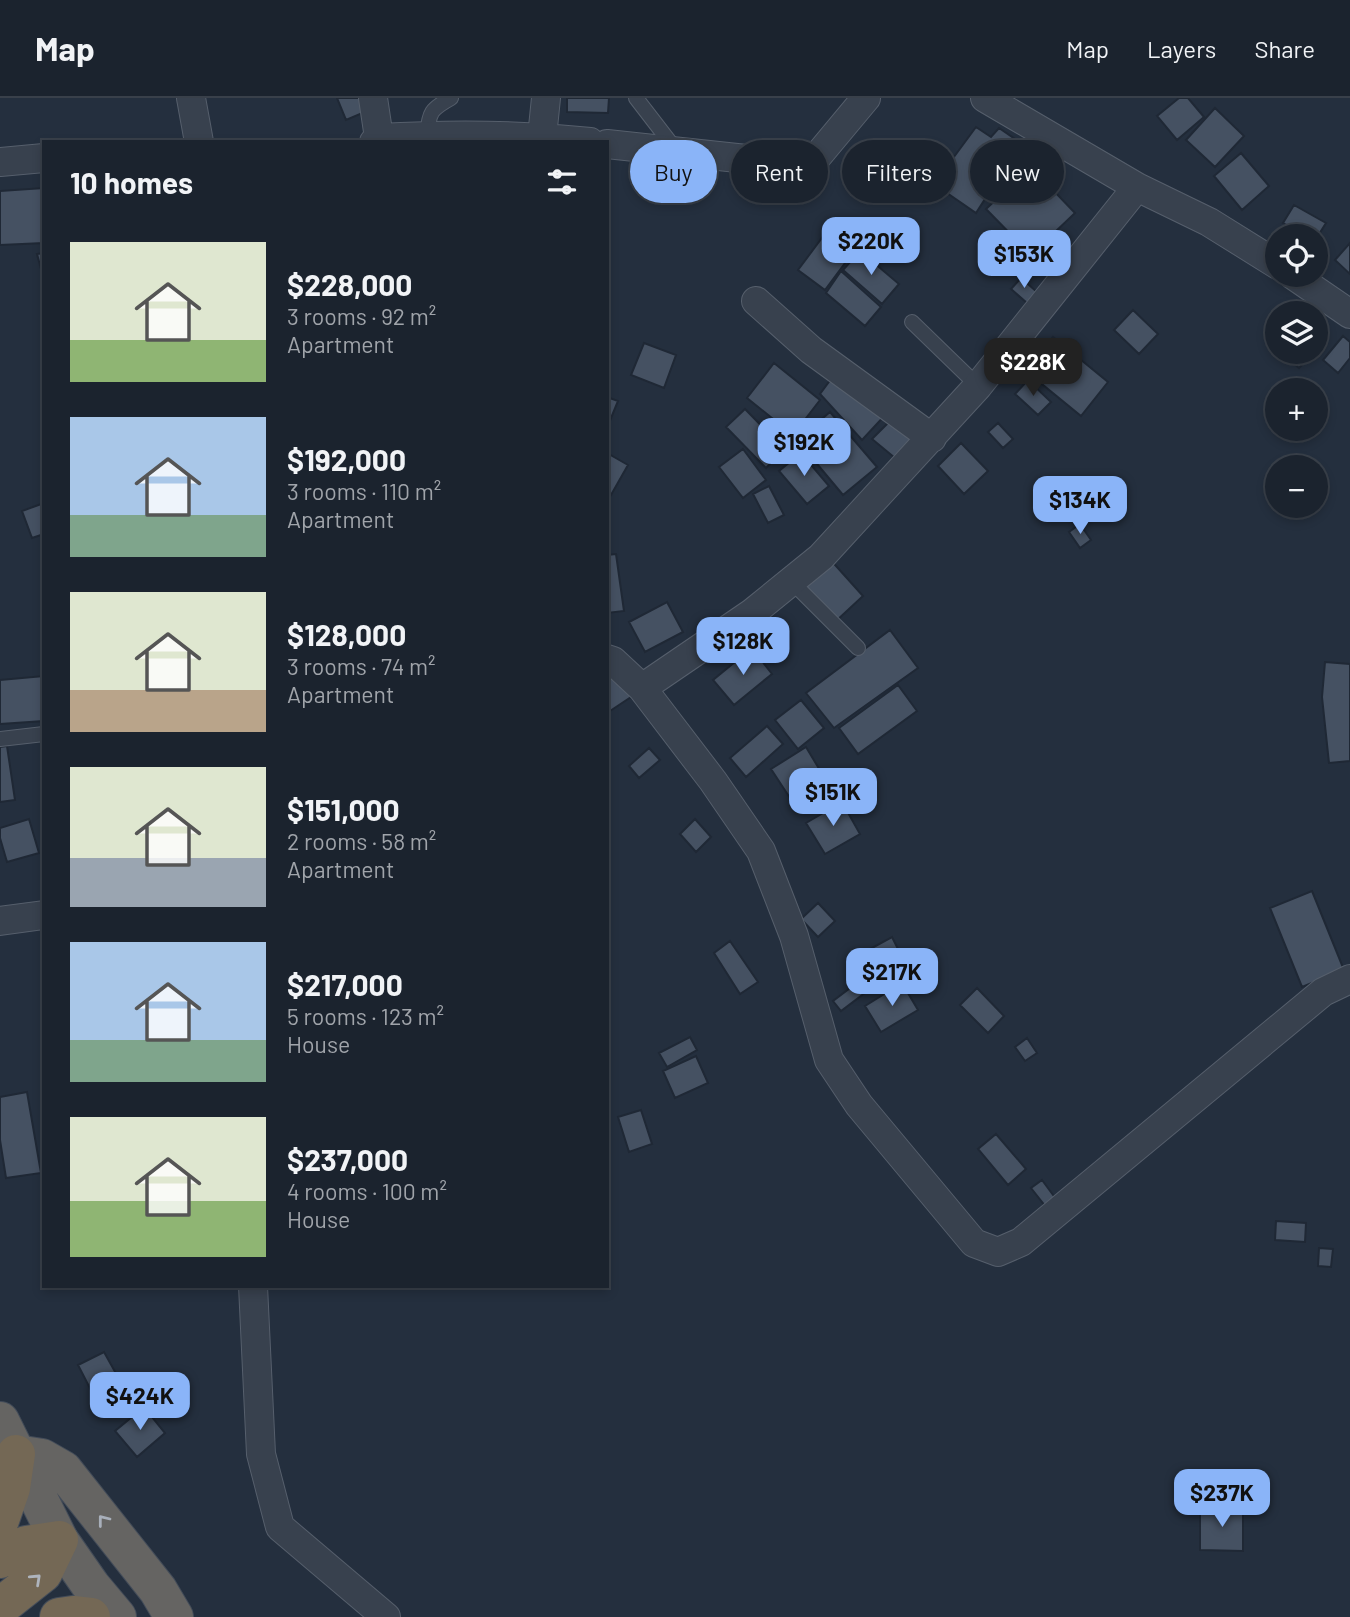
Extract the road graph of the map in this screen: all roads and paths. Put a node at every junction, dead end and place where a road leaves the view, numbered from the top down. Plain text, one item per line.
1 (191, 98) edge
2 (373, 98) edge
3 (451, 98) edge
4 (546, 98) edge
5 (636, 98) edge
6 (866, 98) edge
7 (985, 98) edge
8 (427, 135) junction
9 (542, 137) junction
10 (199, 140) edge
11 (377, 140) edge
12 (571, 140) edge
13 (668, 140) edge
14 (609, 144) edge
15 (630, 146) edge
16 (717, 155) edge
17 (42, 158) edge
18 (0, 162) edge
19 (1137, 187) junction
20 (1265, 257) edge
21 (1311, 287) edge
22 (756, 301) dead end
23 (1350, 314) edge
24 (912, 322) dead end
25 (978, 386) junction
26 (932, 438) junction
27 (792, 582) junction
28 (858, 648) dead end
29 (609, 660) edge
30 (642, 688) junction
31 (42, 734) edge
32 (0, 739) edge
33 (42, 915) edge
34 (0, 921) edge
35 (1350, 979) edge
36 (253, 1288) edge
37 (8, 1438) edge
38 (0, 1520) edge
39 (60, 1540) junction
40 (0, 1559) edge
41 (0, 1607) edge
42 (173, 1616) edge
43 (59, 1617) edge
44 (91, 1617) edge
45 (117, 1617) edge
46 (386, 1617) edge

1 - 10 street
2 - 11 street
3 - 8 lane
4 - 9 street
5 - 13 lane
6 - 16 street
7 - 19 street
8 - 9 street
8 - 11 street
9 - 12 street
14 - 15 street
17 - 18 street
19 - 20 street
19 - 25 street
21 - 23 street
22 - 26 street
24 - 25 lane
25 - 26 street
26 - 27 street
27 - 28 lane
27 - 30 street
29 - 30 street
30 - 35 street
31 - 32 lane
33 - 34 street
36 - 46 street
37 - 38 highway
37 - 39 highway
42 -> 37 highway
39 - 40 highway
41 -> 39 highway
39 - 42 highway
39 - 45 highway
43 - 44 highway

